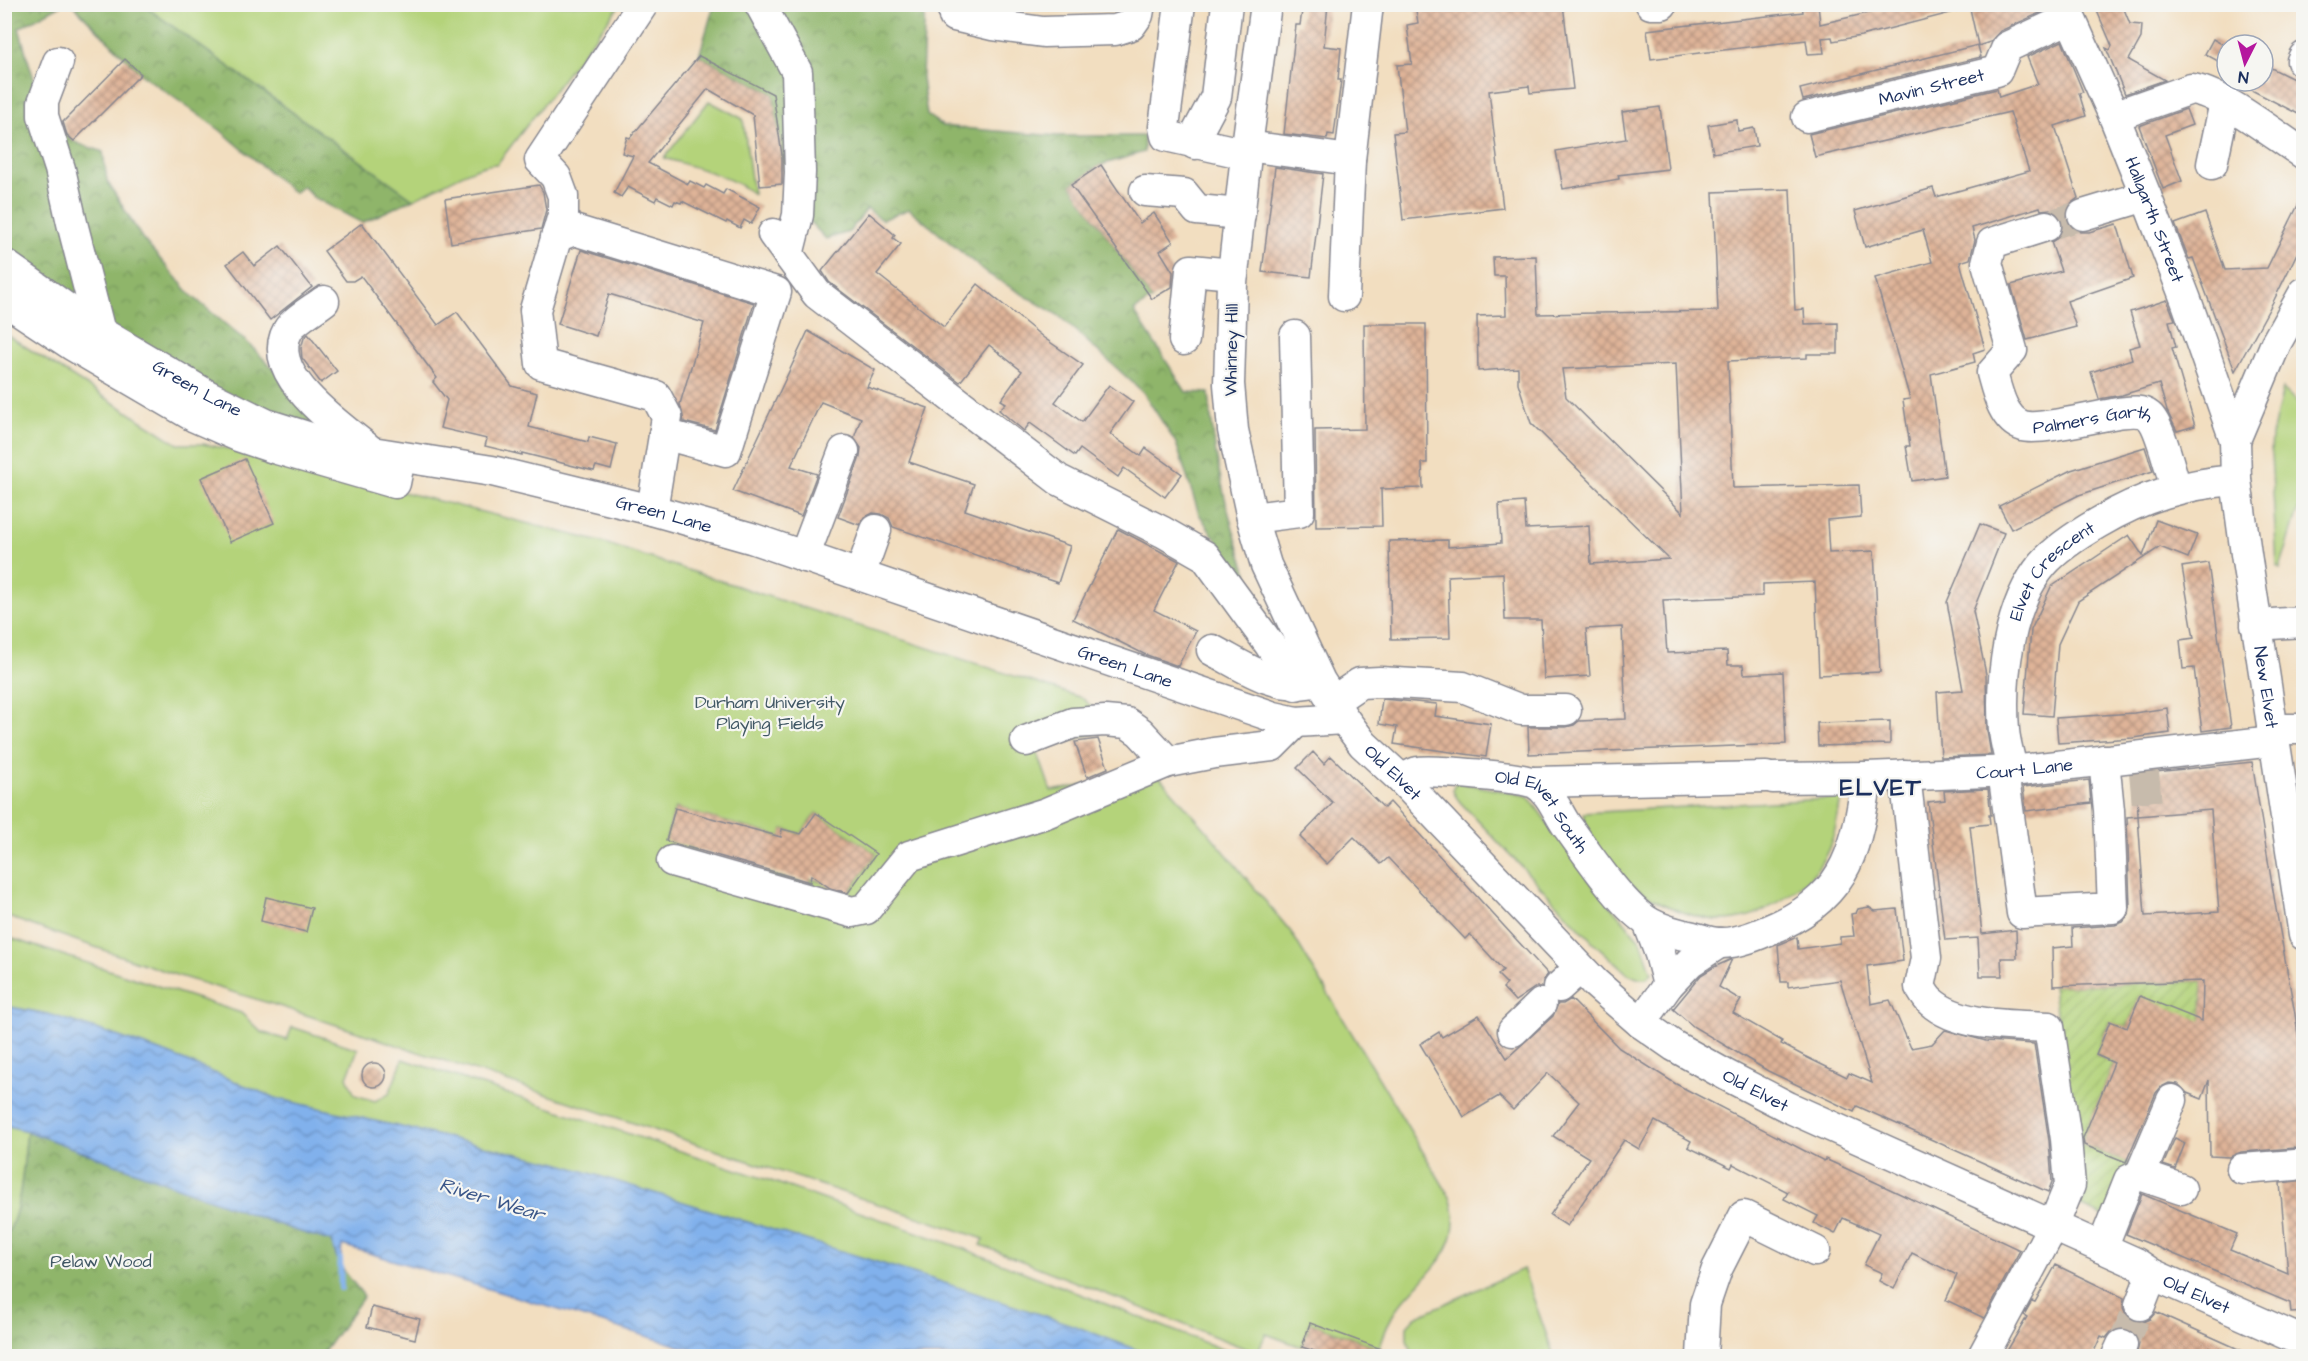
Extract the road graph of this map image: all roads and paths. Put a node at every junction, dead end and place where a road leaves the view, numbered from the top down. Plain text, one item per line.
1 (643, 4) edge
2 (760, 4) edge
3 (1140, 4) edge
4 (1180, 4) edge
5 (1227, 4) edge
6 (1266, 4) edge
7 (1368, 4) edge
8 (1651, 4) edge
9 (1662, 4) edge
10 (2067, 11) edge
11 (993, 15) edge
12 (954, 16) dead end
13 (58, 62) dead end
14 (2225, 102) junction
15 (2114, 116) junction
16 (1808, 117) dead end
17 (1196, 144) junction
18 (1246, 150) junction
19 (2304, 154) edge
20 (1350, 160) junction
21 (2212, 164) dead end
22 (1145, 191) dead end
23 (2146, 196) junction
24 (1239, 214) junction
25 (2084, 215) tunnel mouth
26 (2046, 226) tunnel mouth
27 (556, 237) junction
28 (4, 264) edge
29 (1233, 274) junction
30 (2304, 293) edge
31 (1344, 296) dead end
32 (4, 300) edge
33 (324, 301) dead end
34 (100, 332) junction
35 (1295, 336) dead end
36 (1184, 340) dead end
37 (201, 406) junction
38 (664, 434) junction
39 (2235, 440) junction
40 (844, 451) dead end
41 (386, 455) junction
42 (2236, 480) junction
43 (2176, 488) junction
44 (652, 510) junction
45 (1252, 518) junction
46 (876, 530) dead end
47 (804, 557) junction
48 (860, 575) junction
49 (2304, 622) edge
50 (2256, 625) junction
51 (1212, 650) dead end
52 (1323, 697) junction
53 (1566, 710) dead end
54 (1296, 722) junction
55 (2304, 729) edge
56 (2273, 735) junction
57 (1026, 741) dead end
58 (2104, 760) junction
59 (1168, 762) junction
60 (2008, 771) junction
61 (1905, 775) junction
62 (1867, 777) junction
63 (1402, 780) junction
64 (1534, 782) junction
65 (672, 861) dead end
66 (1648, 922) junction
67 (2304, 935) edge
68 (1719, 944) junction
69 (1668, 985) junction
70 (1560, 986) junction
71 (1641, 1023) junction
72 (1513, 1031) dead end
73 (2172, 1100) dead end
74 (2295, 1165) dead end
75 (2242, 1168) dead end
76 (2140, 1175) junction
77 (2181, 1189) dead end
78 (2053, 1226) junction
79 (2102, 1248) junction
80 (1815, 1251) dead end
81 (2152, 1274) junction
82 (2140, 1305) tunnel mouth
83 (2304, 1342) edge
84 (1702, 1356) edge
85 (1983, 1356) edge

1 - 27 street
2 - 52 street
3 - 11 street
4 - 17 street
5 - 17 street
6 - 18 street, Whinney Hill
7 - 20 street
8 - 9 street
10 - 15 street, Hallgarth Street
10 - 16 street, Mavin Street
11 - 12 street
13 - 34 street
14 - 15 street
14 - 19 street
14 - 21 street
15 - 23 street, Hallgarth Street
17 - 18 street
18 - 20 street
18 - 24 street, Whinney Hill
20 - 31 street
22 - 24 street
23 - 25 street
23 - 39 street, Hallgarth Street
24 - 29 street, Whinney Hill
26 - 43 street, Palmers Garth
27 - 38 street
27 - 38 street
28 - 34 street, Green Lane
29 - 36 street
29 - 45 street, Whinney Hill
30 - 39 street
32 - 37 street
33 - 41 street
34 - 37 street, Green Lane
35 - 45 street
37 - 41 street
38 - 44 street
39 - 42 street, New Elvet
40 - 47 street
41 - 44 street, Green Lane
42 - 43 street, Elvet Crescent
42 - 50 street, New Elvet
43 - 60 street, Elvet Crescent
44 - 47 street, Green Lane
45 - 52 street, Whinney Hill
46 - 48 street
47 - 48 street, Green Lane
48 - 54 street, Green Lane
49 - 50 street
50 - 56 street, New Elvet
51 - 52 street
52 - 53 street
52 - 54 street, Green Lane
52 - 63 street, Old Elvet
54 - 59 street
55 - 56 street, Court Lane
56 - 58 street, Court Lane
56 - 67 street, New Elvet
57 - 59 street
58 - 60 street, Court Lane
58 - 60 street, Elvet Crescent
59 - 65 street
60 - 61 street, Court Lane
61 - 62 street, Court Lane
61 - 78 street
62 - 64 street, Court Lane
62 - 68 street, Old Elvet South
63 - 64 street, Old Elvet South
63 - 70 street, Old Elvet
64 - 66 street, Old Elvet South
66 - 68 street, Old Elvet South
66 - 69 street, Old Elvet South
68 - 69 street, Old Elvet South
69 - 71 street, Old Elvet South
70 - 71 street, Old Elvet
70 - 72 street
71 - 78 street, Old Elvet
73 - 76 street
74 - 75 street
76 - 77 street
76 - 79 street
78 - 79 street, Old Elvet
78 - 85 street
79 - 81 street, Old Elvet
80 - 84 street
81 - 82 street
81 - 83 street, Old Elvet

